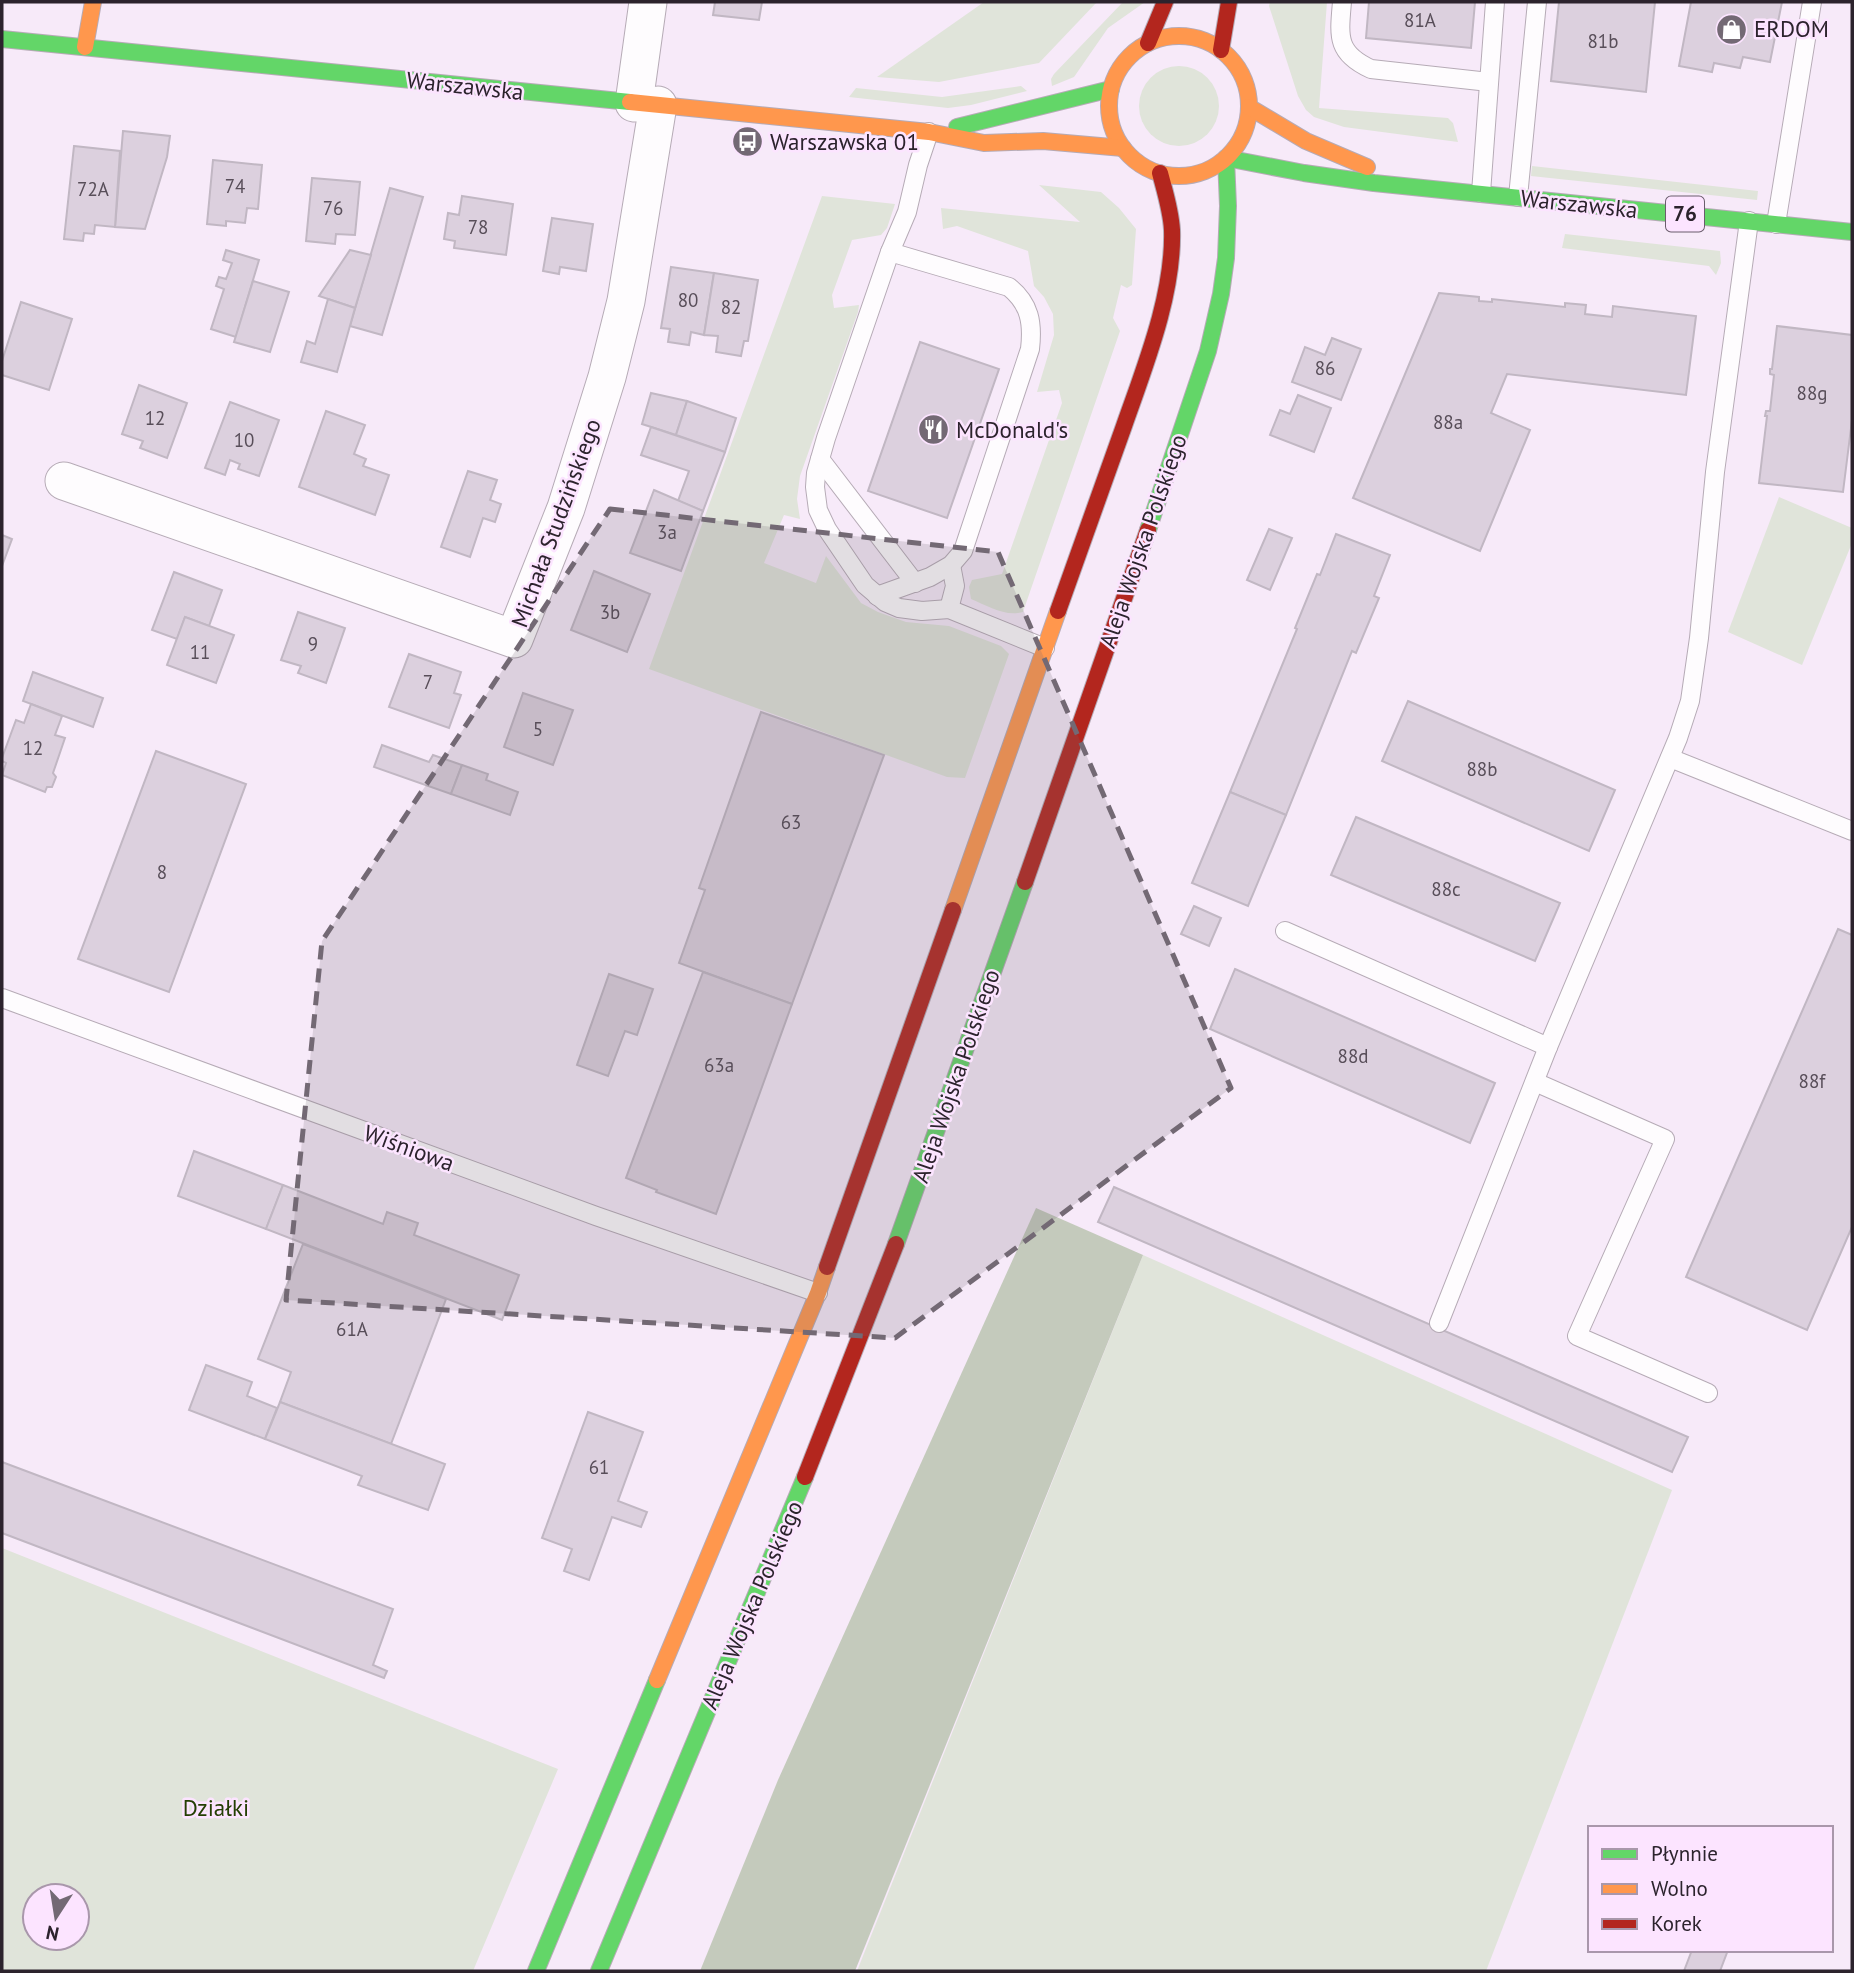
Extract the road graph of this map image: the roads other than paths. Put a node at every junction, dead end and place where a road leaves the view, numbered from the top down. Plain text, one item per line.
1 (93, 2) edge
2 (648, 2) edge
3 (1166, 2) edge
4 (1229, 2) edge
5 (1342, 2) edge
6 (1495, 2) edge
7 (1537, 2) edge
8 (1812, 2) edge
9 (2, 39) edge
10 (1148, 43) junction
11 (85, 47) junction
12 (1221, 50) junction
13 (1489, 82) junction
14 (1111, 89) junction
15 (646, 104) junction
16 (1249, 107) junction
17 (929, 132) junction
18 (1123, 148) junction
19 (1226, 158) junction
20 (1160, 173) junction
21 (1432, 189) junction
22 (1481, 193) junction
23 (1518, 197) junction
24 (1749, 221) junction
25 (1776, 224) junction
26 (1852, 232) edge
27 (890, 252) junction
28 (820, 459) junction
29 (64, 481) dead end
30 (951, 565) junction
31 (915, 583) junction
32 (877, 596) junction
33 (949, 609) junction
34 (1045, 648) junction
35 (1670, 758) junction
36 (1852, 831) edge
37 (1285, 931) dead end
38 (2, 999) edge
39 (1548, 1047) junction
40 (1535, 1082) junction
41 (818, 1293) junction
42 (1439, 1323) dead end
43 (1708, 1393) dead end
44 (536, 1971) edge
45 (599, 1971) edge

1 - 11 main road
2 - 15 street
3 - 10 main road
4 - 12 main road
5 - 13 lane
6 - 13 lane
7 - 23 lane
8 - 25 lane
9 - 11 main road, Warszawska
10 - 12 main road
10 - 14 main road
11 - 15 main road, Warszawska
12 - 16 main road
13 - 22 lane
14 - 17 main road, Warszawska
14 - 18 main road
15 - 17 main road, Warszawska
15 - 29 street, Michała Studzińskiego
16 - 19 main road
16 - 21 main road, Warszawska / 76
17 - 18 main road, Warszawska
17 - 27 lane
18 - 20 main road
19 - 20 main road
19 - 21 main road, Warszawska / 76
19 - 45 main road, Aleja Wojska Polskiego
20 - 34 main road
21 - 22 main road, Warszawska / 76
22 - 23 main road, Warszawska / 76
23 - 24 main road, Warszawska / 76
24 - 25 main road, Warszawska / 76
24 - 35 lane
25 - 26 main road, Warszawska / 76
27 - 28 lane
27 - 30 lane
28 - 31 lane
28 - 32 lane
30 - 31 lane
30 - 33 lane
31 - 32 lane
32 - 33 lane
33 - 34 lane
34 - 41 main road
35 - 36 lane
35 - 39 lane
37 - 39 lane
38 - 41 lane, Wiśniowa
39 - 40 lane
40 - 42 lane
40 - 43 lane
41 - 44 main road

